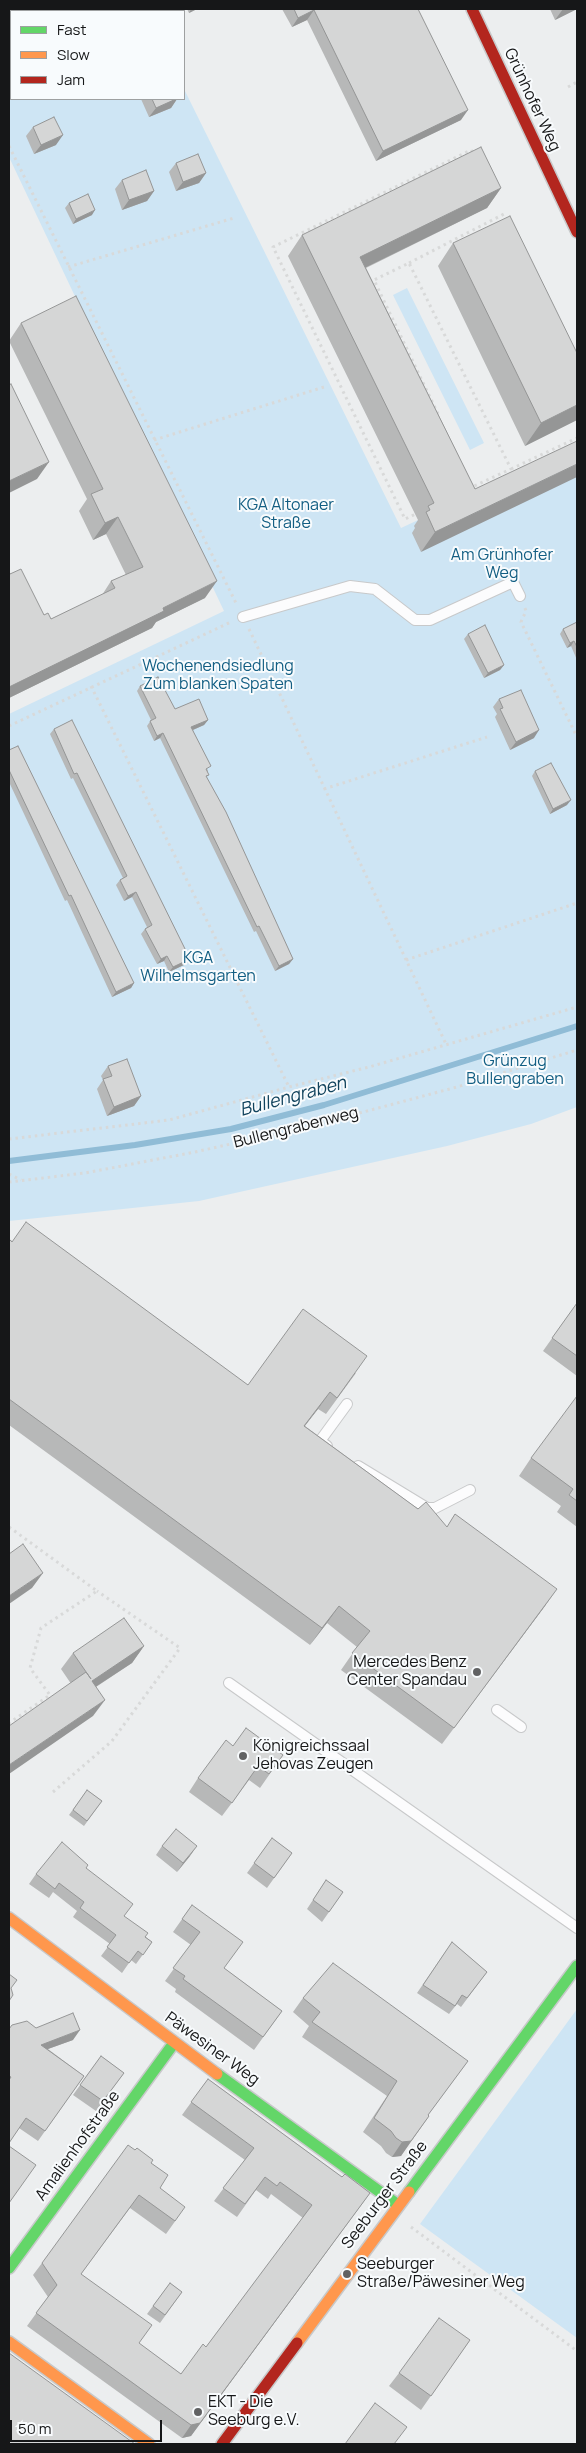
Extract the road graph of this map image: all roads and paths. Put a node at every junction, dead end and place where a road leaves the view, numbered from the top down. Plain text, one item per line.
1 (472, 9) edge
2 (577, 82) edge
3 (568, 87) dead end
4 (9, 146) edge
5 (476, 158) edge
6 (506, 212) dead end
7 (234, 218) dead end
8 (577, 232) edge
9 (408, 262) junction
10 (68, 267) junction
11 (324, 387) dead end
12 (440, 418) edge
13 (577, 438) edge
14 (154, 440) junction
15 (511, 469) junction
16 (469, 479) edge
17 (473, 487) junction
18 (464, 491) edge
19 (422, 511) dead end
20 (520, 596) joint
21 (243, 617) junction
22 (91, 686) junction
23 (9, 726) edge
24 (487, 737) dead end
25 (577, 737) edge
26 (324, 789) junction
27 (577, 903) edge
28 (406, 960) junction
29 (577, 1007) edge
30 (446, 1044) junction
31 (577, 1050) edge
32 (289, 1087) junction
33 (9, 1139) edge
34 (9, 1174) edge
35 (22, 1181) junction
36 (9, 1182) edge
37 (347, 1404) edge
38 (336, 1452) edge
39 (352, 1462) edge
40 (470, 1490) dead end
41 (9, 1527) edge
42 (97, 1591) junction
43 (229, 1683) dead end
44 (497, 1710) dead end
45 (9, 1723) edge
46 (521, 1727) dead end
47 (52, 1792) dead end
48 (9, 1918) edge
49 (577, 1928) edge
50 (577, 1966) edge
51 (174, 2043) junction
52 (398, 2205) junction
53 (411, 2227) dead end
54 (9, 2268) edge
55 (9, 2342) edge
56 (577, 2351) edge
57 (149, 2444) edge
58 (222, 2444) edge

1 - 8 street, Grünhofer Weg
2 - 3 path
4 - 10 path
5 - 19 path
6 - 9 path
7 - 10 path
9 - 12 path
9 - 15 path
10 - 14 path
11 - 14 path
13 - 15 path
14 - 21 path
15 - 17 path
16 - 17 path
17 - 18 path
20 - 21 lane
20 - 25 path
21 - 22 path
21 - 26 path
22 - 23 path
22 - 32 path
24 - 26 path
26 - 28 path
27 - 28 path
28 - 30 path
29 - 30 path
30 - 32 path
31 - 35 path, Bullengrabenweg
32 - 33 path
34 - 35 path
35 - 36 path, Bullengrabenweg
37 - 38 lane
39 - 40 lane
41 - 42 path
42 - 45 path
42 - 47 path
43 - 49 lane
44 - 46 lane
48 - 51 street, Päwesiner Weg
50 - 52 street, Seeburger Straße
51 - 52 street, Päwesiner Weg
51 - 54 street, Amalienhofstraße
52 - 58 street, Seeburger Straße
53 - 56 path
55 - 57 street

